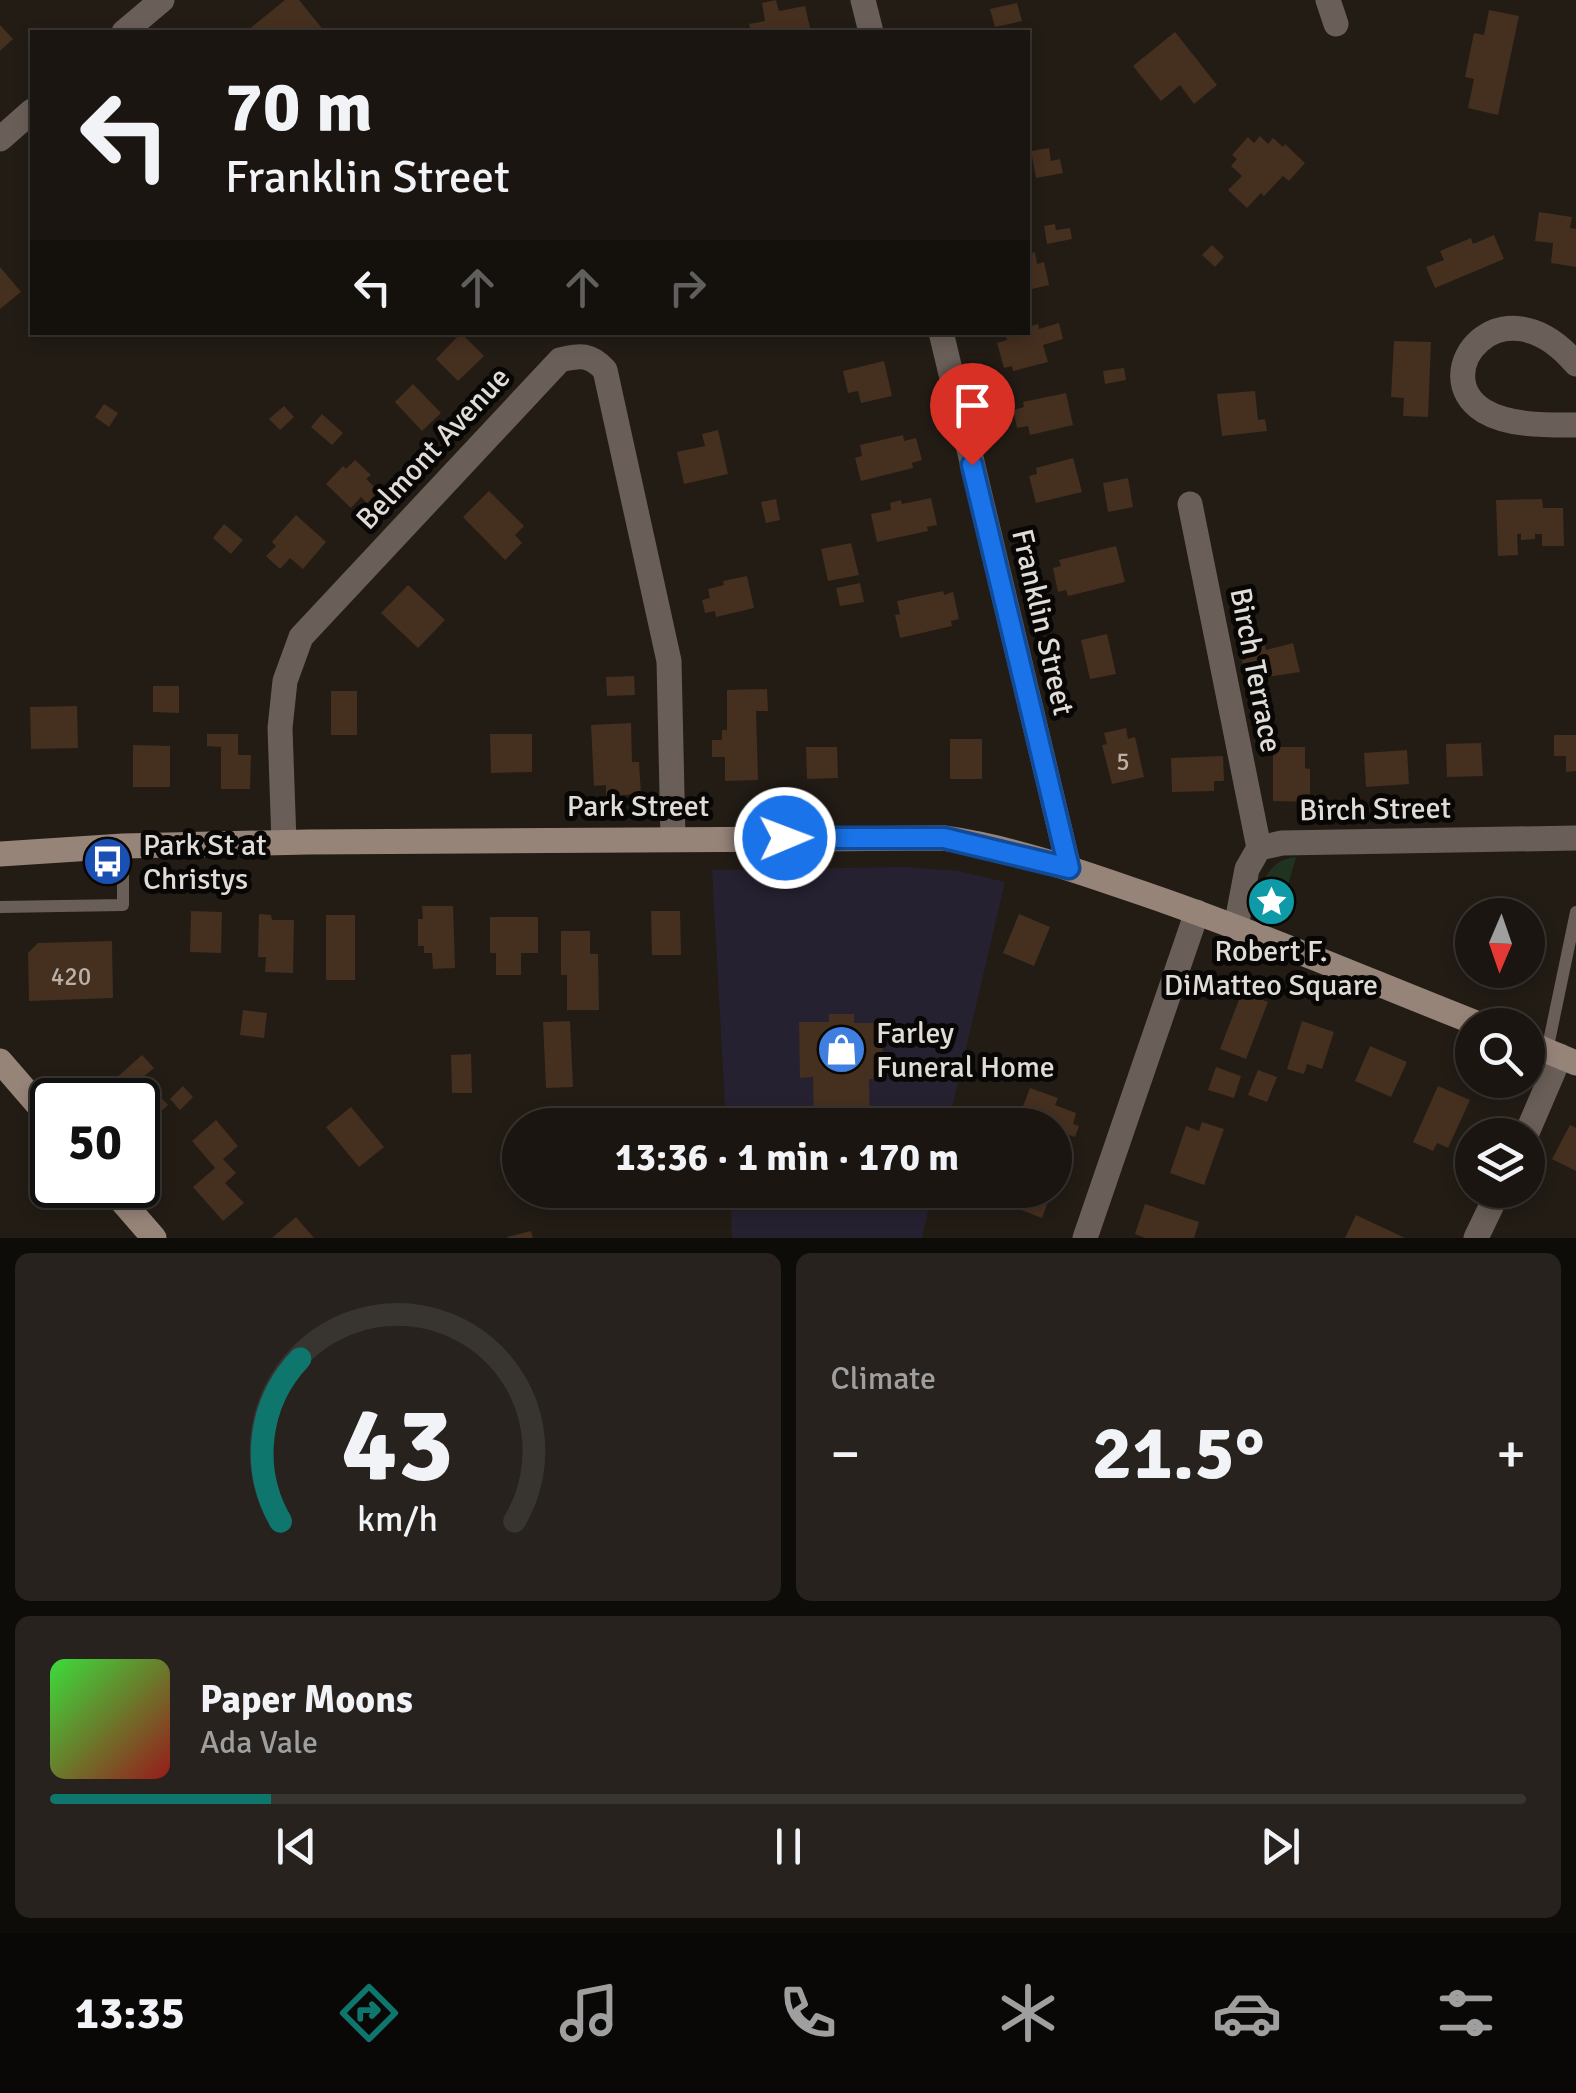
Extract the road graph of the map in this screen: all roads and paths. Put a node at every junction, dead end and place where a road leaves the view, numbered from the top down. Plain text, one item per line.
1 (162, 0) edge
2 (863, 0) edge
3 (126, 30) edge
4 (870, 30) edge
5 (30, 114) edge
6 (0, 139) edge
7 (943, 335) edge
8 (1576, 364) edge
9 (1576, 425) edge
10 (1190, 504) dead end
11 (673, 838) junction
12 (1576, 838) edge
13 (0, 839) edge
14 (284, 842) junction
15 (123, 846) junction
16 (1259, 848) junction
17 (0, 854) edge
18 (1069, 868) junction
19 (0, 907) edge
20 (1198, 912) junction
21 (1576, 912) edge
22 (1236, 927) junction
23 (1455, 1015) edge
24 (1553, 1053) edge
25 (0, 1061) edge
26 (30, 1096) edge
27 (1532, 1118) edge
28 (128, 1208) edge
29 (1490, 1208) edge
30 (154, 1238) edge
31 (1085, 1238) edge
32 (1476, 1238) edge

1 - 3 street
2 - 4 street
5 - 6 street
7 - 18 street, Franklin Street
8 - 9 street
10 - 16 street, Birch Terrace
11 - 14 main road, Park Street
11 - 14 street, Belmont Avenue
11 - 18 main road, Park Street
12 - 16 street, Birch Street
13 - 15 main road, Park Street
14 - 15 main road, Park Street
15 - 17 main road, Park Street
15 - 19 lane
16 - 22 street
18 - 20 main road, Park Street
20 - 22 main road, Park Street
20 - 31 street
21 - 24 lane
22 - 23 main road, Park Street
24 - 27 street
25 - 26 main road
28 - 30 main road
29 - 32 street

